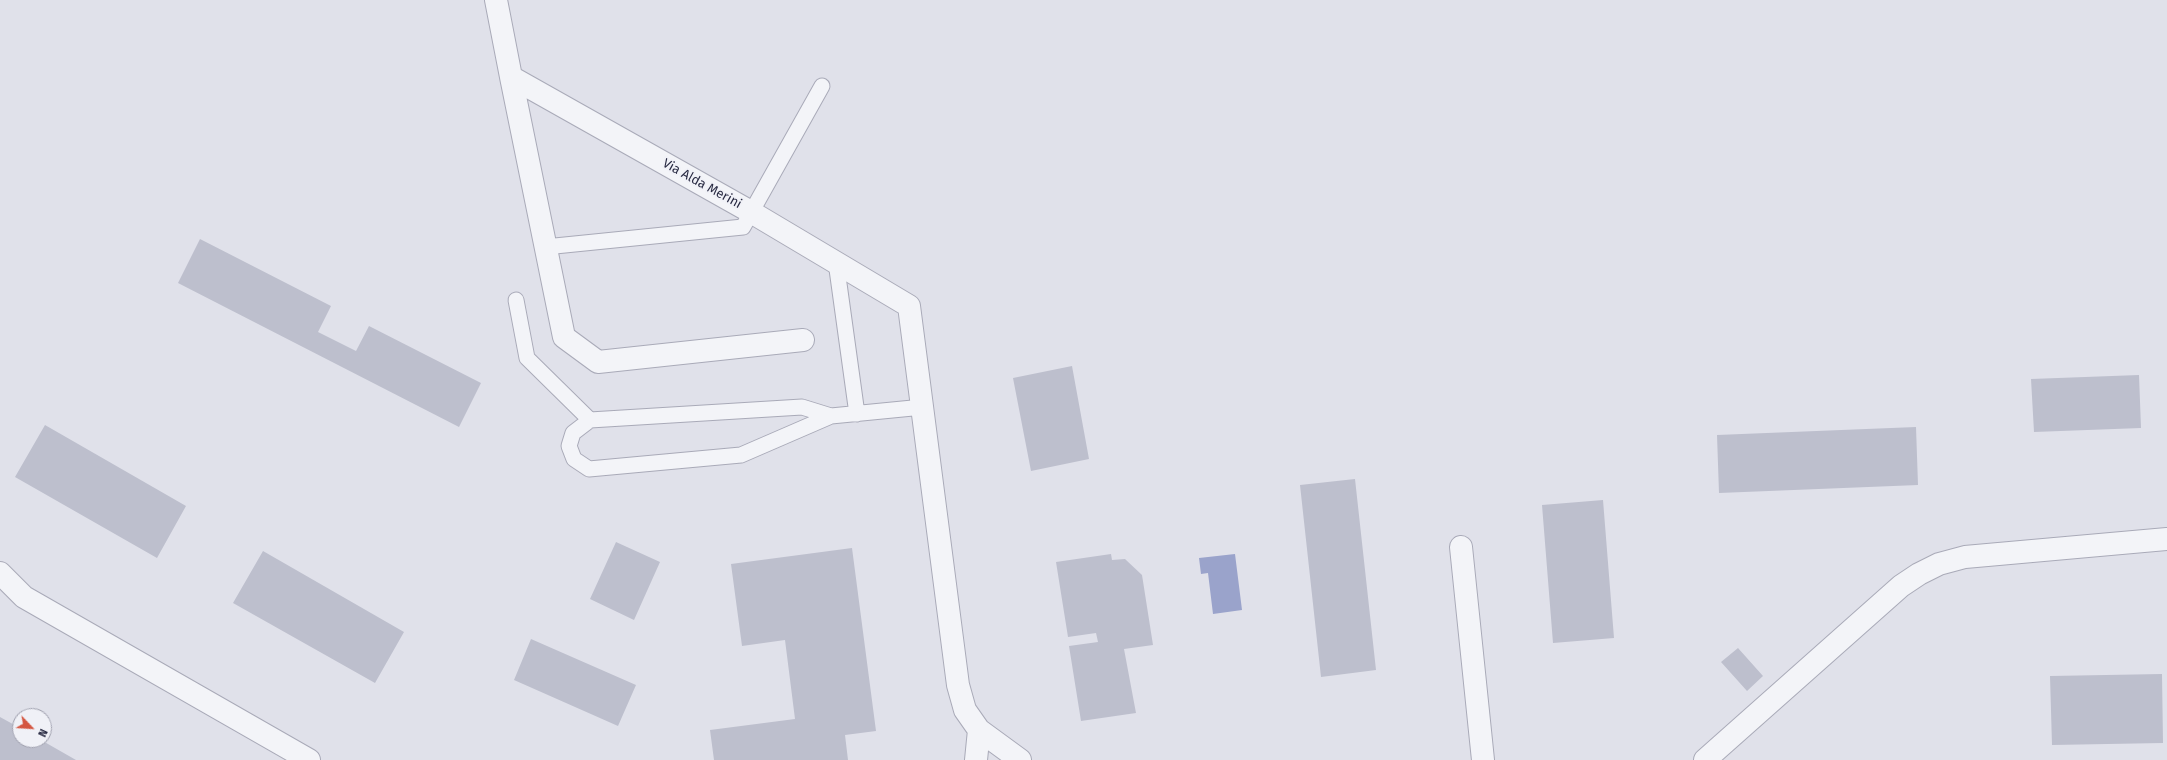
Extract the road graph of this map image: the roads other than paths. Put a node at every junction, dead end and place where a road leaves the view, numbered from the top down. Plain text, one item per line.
1 (496, 0) edge
2 (511, 78) junction
3 (822, 86) dead end
4 (751, 212) junction
5 (545, 247) junction
6 (836, 262) junction
7 (516, 300) dead end
8 (803, 340) dead end
9 (923, 407) junction
10 (857, 414) junction
11 (831, 416) junction
12 (590, 420) junction
13 (2167, 539) edge
14 (1461, 547) dead end
15 (0, 573) edge
16 (979, 730) junction
17 (309, 760) edge
18 (976, 760) edge
19 (1020, 760) edge
20 (1483, 760) edge
21 (1705, 760) edge

1 - 2 street
2 - 4 street, Via Alda Merini
2 - 5 street
3 - 4 lane
4 - 5 lane
4 - 6 street, Via Alda Merini
5 - 8 street
6 - 9 street, Via Alda Merini
6 - 10 lane
7 - 12 lane
9 - 10 lane
9 - 16 street
10 - 11 lane
11 - 12 lane
11 - 12 lane
13 - 21 street
14 - 20 street
15 - 17 street
16 - 18 street
16 - 19 street

